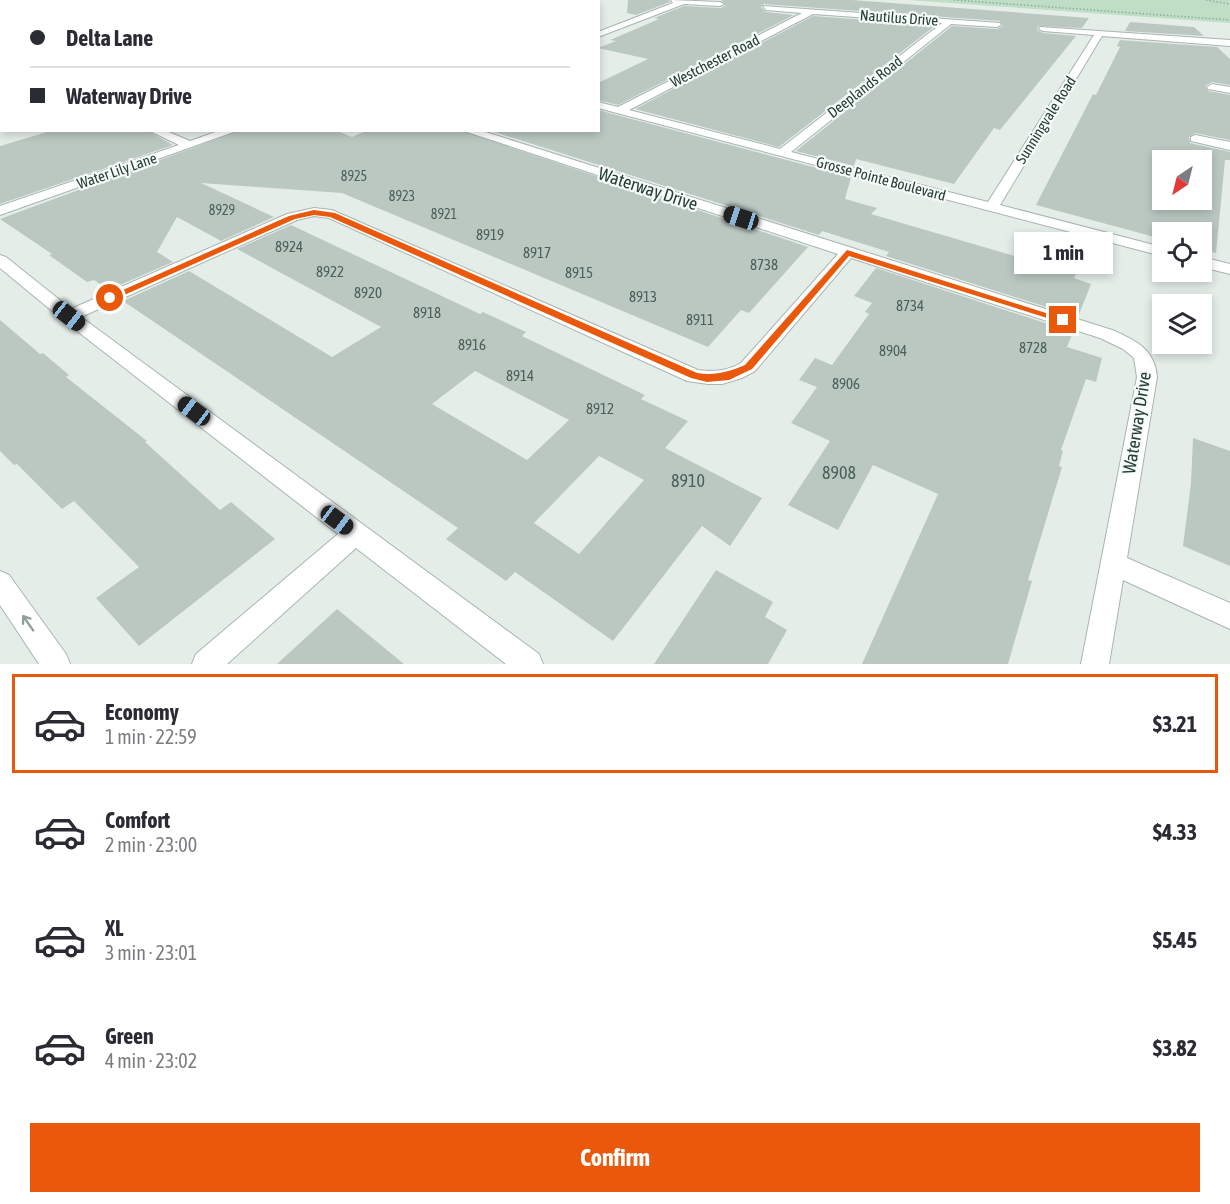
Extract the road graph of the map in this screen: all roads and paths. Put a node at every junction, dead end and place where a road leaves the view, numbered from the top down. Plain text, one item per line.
1 (666, 0) edge
2 (954, 0) edge
3 (1206, 0) edge
4 (685, 2) junction
5 (720, 4) dead end
6 (1230, 4) edge
7 (765, 8) dead end
8 (812, 11) junction
9 (1230, 20) edge
10 (949, 22) junction
11 (997, 26) dead end
12 (1043, 29) dead end
13 (1100, 33) junction
14 (600, 34) edge
15 (1230, 43) edge
16 (1212, 87) dead end
17 (1230, 90) edge
18 (600, 106) edge
19 (618, 111) junction
20 (158, 132) edge
21 (228, 132) edge
22 (472, 132) edge
23 (1195, 139) dead end
24 (189, 145) junction
25 (1230, 146) edge
26 (782, 153) junction
27 (992, 207) junction
28 (0, 211) edge
29 (1152, 249) edge
30 (847, 253) junction
31 (0, 260) edge
32 (1212, 264) edge
33 (1230, 269) edge
34 (69, 316) junction
35 (355, 534) junction
36 (1112, 563) junction
37 (0, 583) edge
38 (1230, 616) edge
39 (56, 664) edge
40 (206, 664) edge
41 (529, 664) edge
42 (1095, 664) edge

1 - 4 street
2 - 9 path
3 - 6 path
4 - 5 street
4 - 14 street
7 - 8 street, Nautilus Drive
8 - 10 street, Nautilus Drive
8 - 19 street, Westchester Road
10 - 11 street, Nautilus Drive
10 - 26 street, Deeplands Road
12 - 13 street
13 - 15 street
13 - 27 street, Sunningvale Road
16 - 17 street
18 - 19 street, Grosse Pointe Boulevard
19 - 26 street, Grosse Pointe Boulevard
20 - 24 street
21 - 24 street, Water Lily Lane
22 - 30 street, Waterway Drive
23 - 25 street
24 - 28 street, Water Lily Lane
26 - 27 street, Grosse Pointe Boulevard
27 - 29 street, Grosse Pointe Boulevard
30 - 34 street
30 - 36 street, Waterway Drive
31 - 34 street
32 - 33 street
34 - 35 street
35 - 40 street
35 - 41 street
36 - 38 street
36 - 42 street, Waterway Drive
39 -> 37 street

